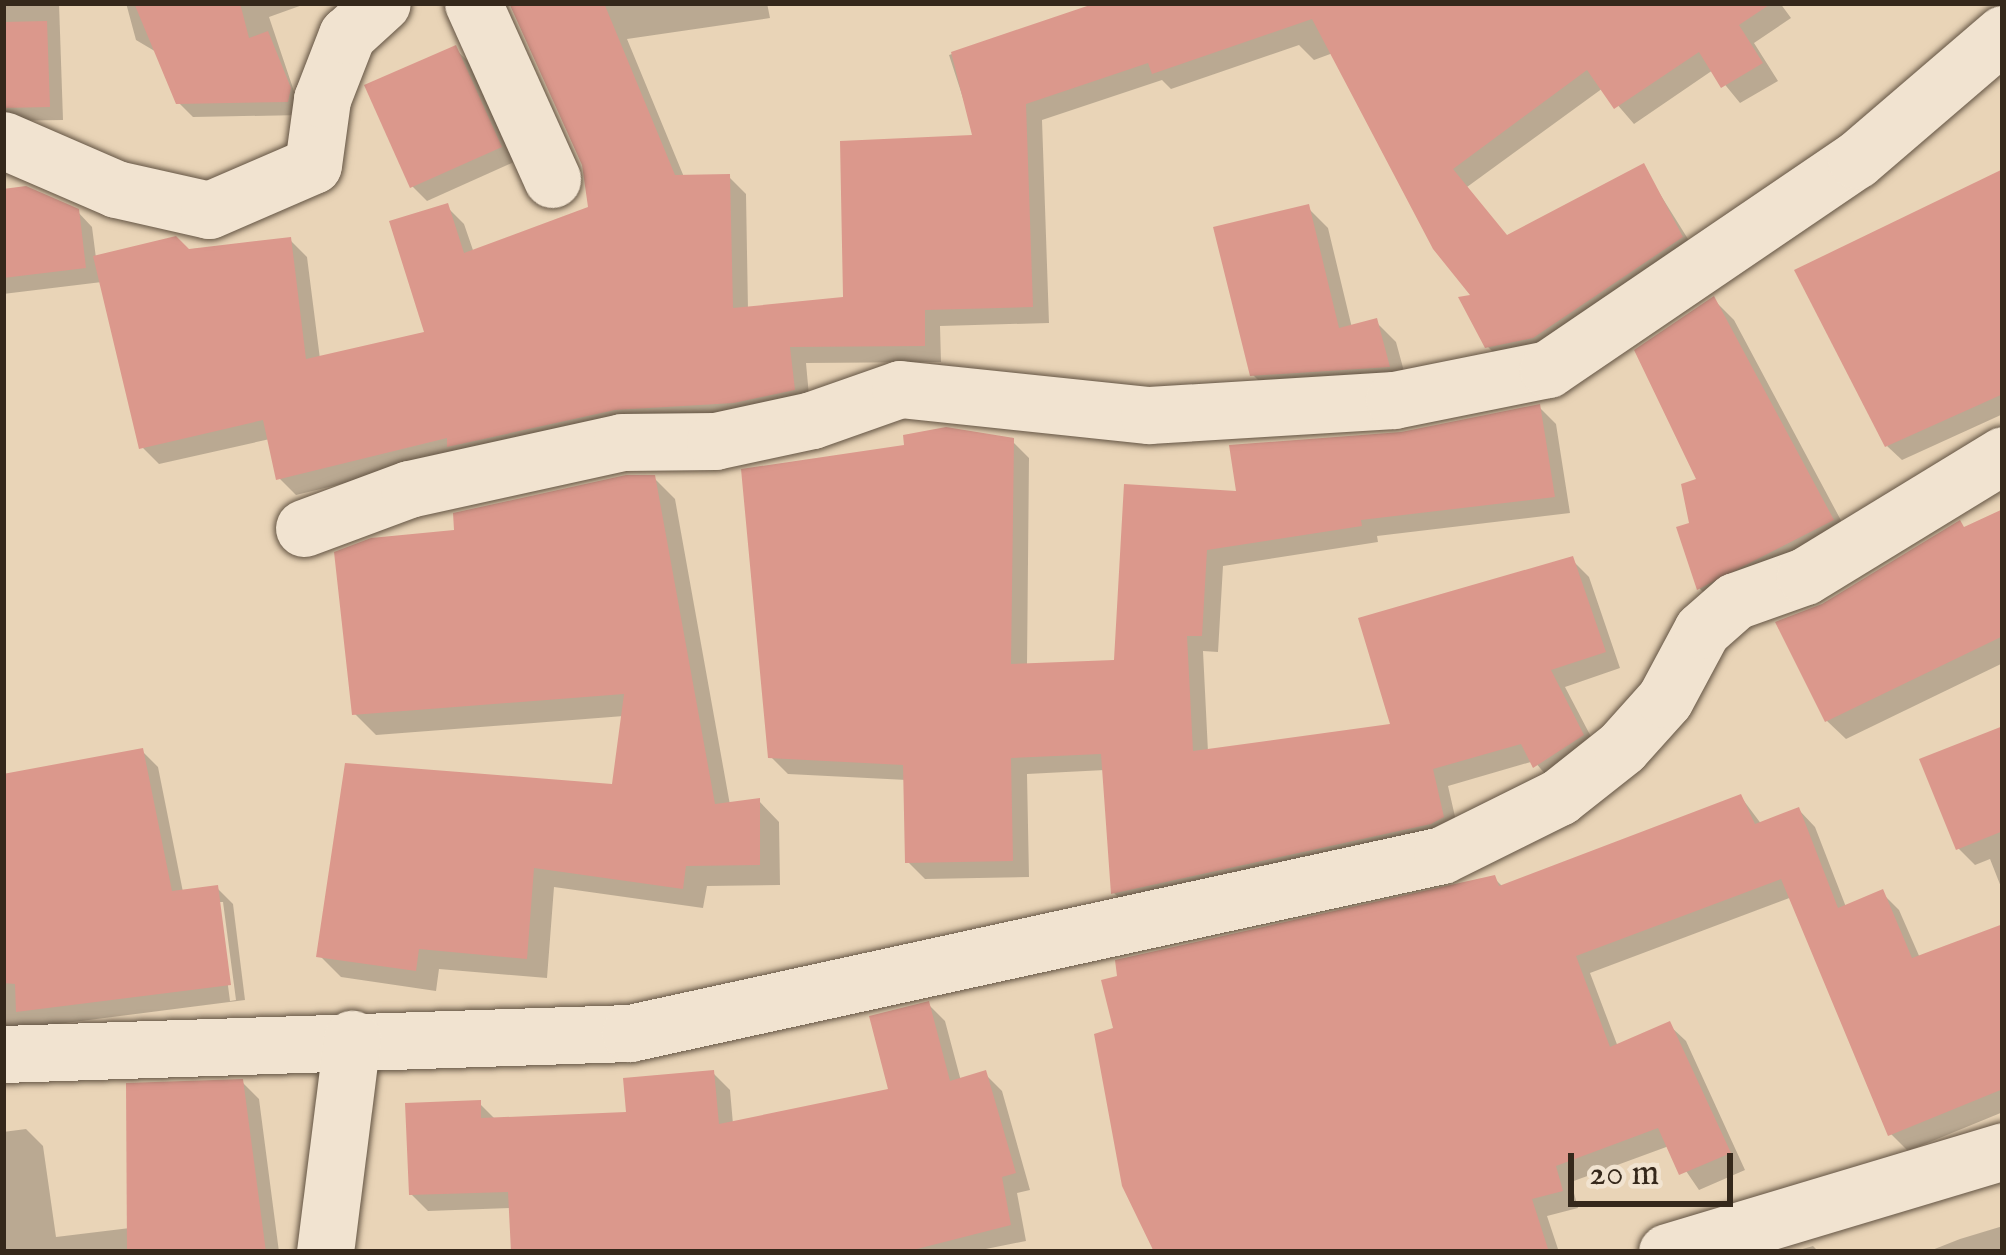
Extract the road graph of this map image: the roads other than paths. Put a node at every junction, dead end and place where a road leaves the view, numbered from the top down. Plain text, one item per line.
1 (382, 3) edge
2 (472, 3) edge
3 (2003, 34) edge
4 (3, 140) edge
5 (552, 179) dead end
6 (2003, 455) edge
7 (304, 528) dead end
8 (352, 1039) junction
9 (3, 1054) edge
10 (2003, 1151) edge
11 (325, 1252) edge
12 (1667, 1252) edge

1 - 4 street
2 - 5 street
3 - 7 street
6 - 8 street
8 - 9 street
8 - 11 street
10 - 12 street

